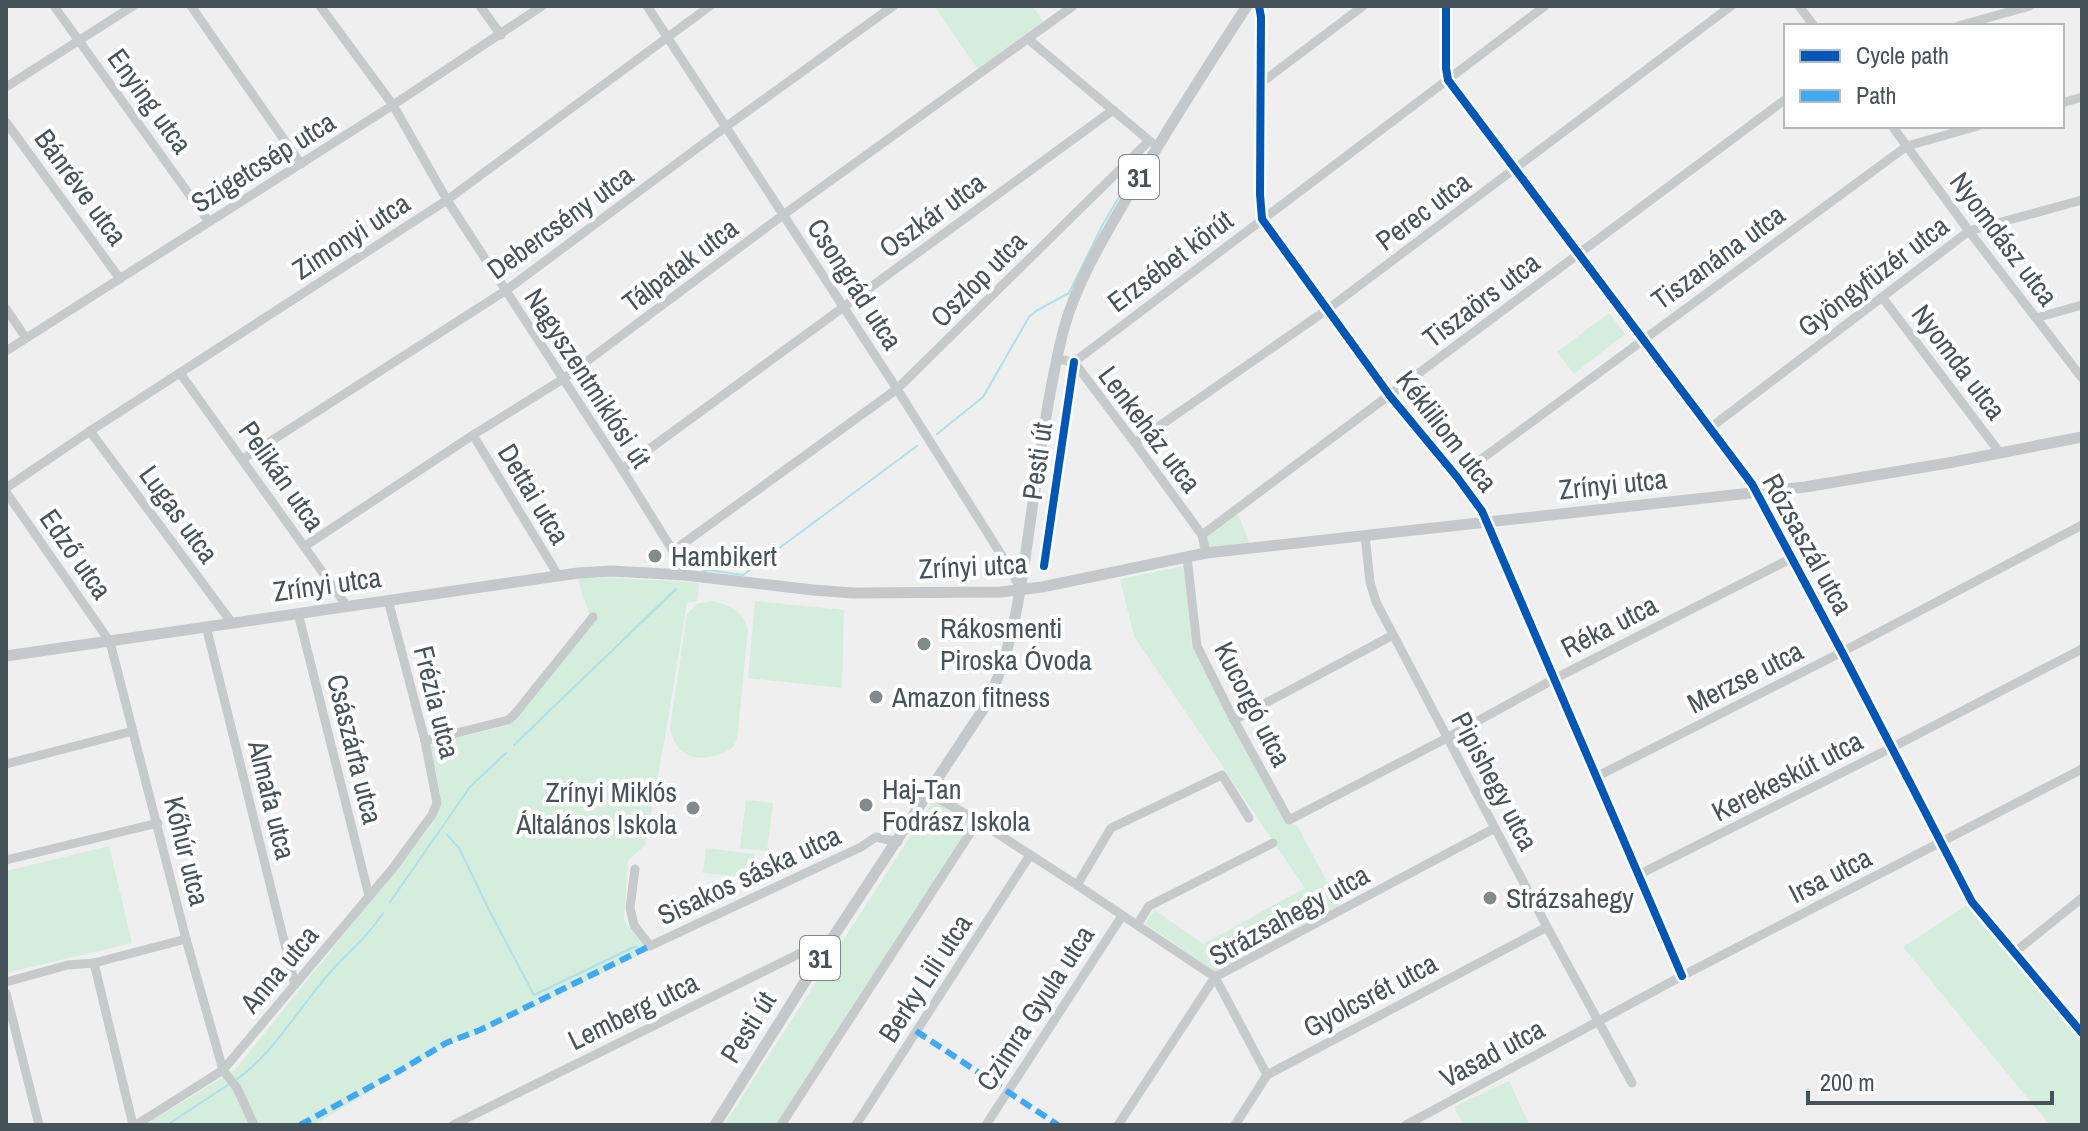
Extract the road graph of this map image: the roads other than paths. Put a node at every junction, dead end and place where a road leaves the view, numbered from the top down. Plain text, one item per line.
1 (54, 6) edge
2 (133, 6) edge
3 (191, 6) edge
4 (320, 6) edge
5 (480, 6) edge
6 (542, 6) edge
7 (647, 6) edge
8 (710, 6) edge
9 (893, 6) edge
10 (1073, 6) edge
11 (1247, 6) edge
12 (1259, 6) edge
13 (1363, 6) edge
14 (1446, 6) edge
15 (1545, 6) edge
16 (1731, 6) edge
17 (1799, 6) edge
18 (2030, 6) edge
19 (1812, 24) edge
20 (1965, 24) edge
21 (501, 35) junction
22 (668, 37) junction
23 (1028, 39) junction
24 (80, 40) junction
25 (1448, 80) junction
26 (1261, 83) junction
27 (6, 87) edge
28 (1784, 101) edge
29 (393, 105) junction
30 (1113, 110) junction
31 (6, 122) edge
32 (727, 126) junction
33 (1894, 128) edge
34 (1971, 128) edge
35 (1153, 144) junction
36 (1907, 146) junction
37 (301, 164) junction
38 (1515, 169) junction
39 (447, 200) junction
40 (2082, 200) edge
41 (783, 215) junction
42 (1262, 219) junction
43 (209, 222) junction
44 (1969, 231) junction
45 (1579, 255) junction
46 (120, 279) junction
47 (505, 291) junction
48 (1882, 297) junction
49 (2082, 305) edge
50 (844, 307) junction
51 (6, 309) edge
52 (1328, 309) junction
53 (2036, 318) junction
54 (26, 338) junction
55 (1643, 339) junction
56 (6, 351) edge
57 (1057, 359) junction
58 (1074, 362) junction
59 (180, 373) junction
60 (2082, 378) edge
61 (563, 379) junction
62 (897, 389) junction
63 (1390, 396) junction
64 (1710, 428) junction
65 (90, 431) junction
66 (473, 435) junction
67 (2082, 437) edge
68 (1135, 443) junction
69 (2000, 453) junction
70 (243, 459) junction
71 (622, 469) junction
72 (1457, 477) junction
73 (6, 490) edge
74 (1757, 492) junction
75 (1487, 522) junction
76 (2082, 525) edge
77 (1202, 535) junction
78 (1365, 535) junction
79 (305, 546) junction
80 (673, 551) junction
81 (1206, 553) junction
82 (1187, 557) junction
83 (1792, 558) junction
84 (1044, 566) dead end
85 (558, 575) junction
86 (684, 575) junction
87 (1021, 590) junction
88 (388, 600) junction
89 (346, 605) junction
90 (298, 613) junction
91 (593, 617) dead end
92 (232, 623) junction
93 (206, 626) junction
94 (1393, 635) junction
95 (110, 642) junction
96 (2082, 649) edge
97 (1842, 652) junction
98 (6, 656) edge
99 (1554, 679) junction
100 (1234, 720) junction
101 (133, 731) junction
102 (1447, 738) junction
103 (425, 741) junction
104 (1891, 748) junction
105 (6, 764) edge
106 (2082, 769) edge
107 (1596, 777) junction
108 (929, 793) junction
109 (432, 815) joint
110 (1249, 818) dead end
111 (1289, 820) joint
112 (978, 821) junction
113 (158, 823) junction
114 (1495, 828) junction
115 (898, 842) junction
116 (1942, 842) junction
117 (1273, 843) dead end
118 (1030, 855) junction
119 (6, 860) edge
120 (635, 869) dead end
121 (1638, 875) junction
122 (1077, 885) junction
123 (369, 896) junction
124 (2082, 898) edge
125 (1122, 916) junction
126 (1137, 925) junction
127 (1547, 927) junction
128 (833, 937) junction
129 (186, 939) junction
130 (2015, 952) junction
131 (94, 963) junction
132 (1682, 976) junction
133 (1215, 977) junction
134 (6, 982) edge
135 (295, 985) junction
136 (6, 993) edge
137 (1599, 1021) junction
138 (2080, 1026) edge
139 (224, 1071) junction
140 (1267, 1075) junction
141 (1632, 1083) dead end
142 (39, 1125) edge
143 (134, 1125) edge
144 (254, 1125) edge
145 (453, 1125) edge
146 (715, 1125) edge
147 (781, 1125) edge
148 (856, 1125) edge
149 (986, 1125) edge
150 (1118, 1125) edge
151 (1235, 1125) edge
152 (1406, 1125) edge

1 - 24 street, Enying utca
2 - 24 street
3 - 37 street
4 - 29 street, Nagyszentmiklósi út
5 - 21 street
6 - 21 street, Szigetcsép utca
7 - 22 street, Csongrád utca
8 - 22 street, Zimonyi utca
9 - 32 street, Debercsény utca
10 - 23 street, Tálpatak utca
11 - 35 main road, Pesti út / 31
12 - 26 street
13 - 26 street
14 - 25 street
15 - 25 street, Erzsébet körút
16 - 38 street, Perec utca
17 - 19 street
18 - 20 street
21 - 29 street, Szigetcsép utca
22 - 32 street, Csongrád utca
22 - 39 street, Zimonyi utca
23 - 30 street
23 - 41 street, Tálpatak utca
24 - 27 street
24 - 43 street, Enying utca
25 - 38 street, Rózsaszál utca
25 - 42 street, Erzsébet körút
26 - 42 street
28 - 45 street, Tiszaörs utca
29 - 37 street, Szigetcsép utca
29 - 39 street, Nagyszentmiklósi út
30 - 35 street
30 - 50 street, Oszkár utca
31 - 46 street, Bánréve utca
32 - 41 street, Csongrád utca
32 - 47 street, Debercsény utca
33 - 36 street, Nyomdász utca
34 - 36 street, Tiszanána utca
35 - 57 main road, Pesti út / 31
35 - 62 street, Oszlop utca
36 - 44 street, Nyomdász utca
36 - 55 street, Tiszanána utca
37 - 43 street, Szigetcsép utca
38 - 45 street, Rózsaszál utca
38 - 52 street, Perec utca
39 - 47 street, Nagyszentmiklósi út
39 - 59 street, Zimonyi utca
40 - 44 street, Gyöngyfüzér utca
41 - 50 street, Csongrád utca
41 - 61 street, Tálpatak utca
42 - 52 street, Kékliliom utca
42 - 58 street, Erzsébet körút
43 - 46 street, Szigetcsép utca
44 - 48 street, Gyöngyfüzér utca
44 - 53 street, Nyomdász utca
45 - 55 street, Rózsaszál utca
45 - 63 street, Tiszaörs utca
46 - 54 street, Szigetcsép utca
47 - 61 street, Nagyszentmiklósi út
47 - 70 street, Debercsény utca
48 - 64 street, Gyöngyfüzér utca
48 - 69 street, Nyomda utca
49 - 53 street
50 - 62 street, Csongrád utca
50 - 71 street, Oszkár utca
51 - 54 street
52 - 63 street, Kékliliom utca
52 - 68 street, Perec utca
53 - 60 street, Nyomdász utca
54 - 56 street, Szigetcsép utca
55 - 64 street, Rózsaszál utca
55 - 72 street, Tiszanána utca
57 - 58 street, Lenkeház utca
57 - 87 main road, Pesti út / 31
58 - 68 street, Lenkeház utca
58 - 84 street, Pesti út
59 - 65 street, Zimonyi utca
59 - 70 street, Pelikán utca
61 - 66 street, Tálpatak utca
61 - 71 street, Nagyszentmiklósi út
62 - 80 street, Oszlop utca
62 - 87 street, Csongrád utca
63 - 72 street, Kékliliom utca
63 - 77 street, Tiszaörs utca
64 - 74 street, Rózsaszál utca
65 - 73 street, Zimonyi utca
65 - 92 street, Lugas utca
66 - 79 street, Tálpatak utca
66 - 85 street, Dettai utca
67 - 69 main road, Zrínyi utca
68 - 77 street, Lenkeház utca
69 - 74 main road, Zrínyi utca
70 - 79 street, Pelikán utca
71 - 80 street, Nagyszentmiklósi út
72 - 75 street, Kékliliom utca
73 - 95 street, Edző utca
74 - 75 main road, Zrínyi utca
74 - 83 street, Rózsaszál utca
75 - 78 main road, Zrínyi utca
75 - 99 street, Kékliliom utca
76 - 97 street, Merzse utca
77 - 81 street
78 - 81 main road, Zrínyi utca
78 - 94 street, Pipishegy utca
79 - 89 street, Pelikán utca
80 - 86 street, Nagyszentmiklósi út
81 - 82 main road, Zrínyi utca
82 - 87 main road, Zrínyi utca
82 - 100 street, Kucorgó utca
83 - 97 street, Rózsaszál utca
83 - 99 street, Réka utca
85 - 86 main road, Zrínyi utca
85 - 88 main road, Zrínyi utca
86 - 87 main road, Zrínyi utca
87 - 108 main road, Pesti út / 31
88 - 89 main road, Zrínyi utca
88 - 103 street, Frézia utca
89 - 90 main road, Zrínyi utca
90 - 92 main road, Zrínyi utca
90 - 123 street, Császárfa utca
91 - 103 street
92 - 93 main road, Zrínyi utca
93 - 95 main road, Zrínyi utca
93 - 135 street, Almafa utca
94 - 100 street
94 - 102 street, Pipishegy utca
95 - 98 main road, Zrínyi utca
95 - 101 street, Kőhúr utca
96 - 104 street, Kerekeskút utca
97 - 104 street, Rózsaszál utca
97 - 107 street, Merzse utca
99 - 102 street, Réka utca
99 - 107 street, Kékliliom utca
100 - 111 street, Kucorgó utca
101 - 105 street
101 - 113 street, Kőhúr utca
102 - 111 street, Réka utca
102 - 114 street, Pipishegy utca
103 - 109 street, Frézia utca
104 - 116 street, Rózsaszál utca
104 - 121 street, Kerekeskút utca
106 - 116 street, Irsa utca
107 - 121 street, Kékliliom utca
108 - 112 street
108 - 115 main road, Pesti út / 31
109 - 123 street, Anna utca
110 - 122 street
112 - 118 street
112 - 147 street, Berky Lili utca
113 - 119 street
113 - 129 street, Kőhúr utca
114 - 127 street, Pipishegy utca
114 - 133 street, Strázsahegy utca
115 - 120 street, Sisakos sáska utca
115 - 128 main road, Pesti út / 31
116 - 130 street, Rózsaszál utca
116 - 132 street, Irsa utca
117 - 126 street
118 - 122 street
118 - 148 street, Berky Lili utca
121 - 132 street, Kékliliom utca
122 - 125 street
123 - 135 street, Anna utca
124 - 130 street
125 - 126 street
125 - 149 street, Czimra Gyula utca
126 - 133 street
127 - 137 street, Pipishegy utca
127 - 140 street, Gyolcsrét utca
128 - 145 street, Lemberg utca
128 - 146 main road, Pesti út / 31
129 - 131 street
129 - 139 street, Kőhúr utca
130 - 138 street, Rózsaszál utca
131 - 134 street
131 - 143 street
132 - 137 street, Irsa utca
133 - 140 street
133 - 150 street, Strázsahegy utca
135 - 139 street, Anna utca
136 - 142 street
137 - 141 street, Pipishegy utca
137 - 152 street, Vasad utca
139 - 143 street, Anna utca
139 - 144 street, Kőhúr utca
140 - 151 street, Gyolcsrét utca

